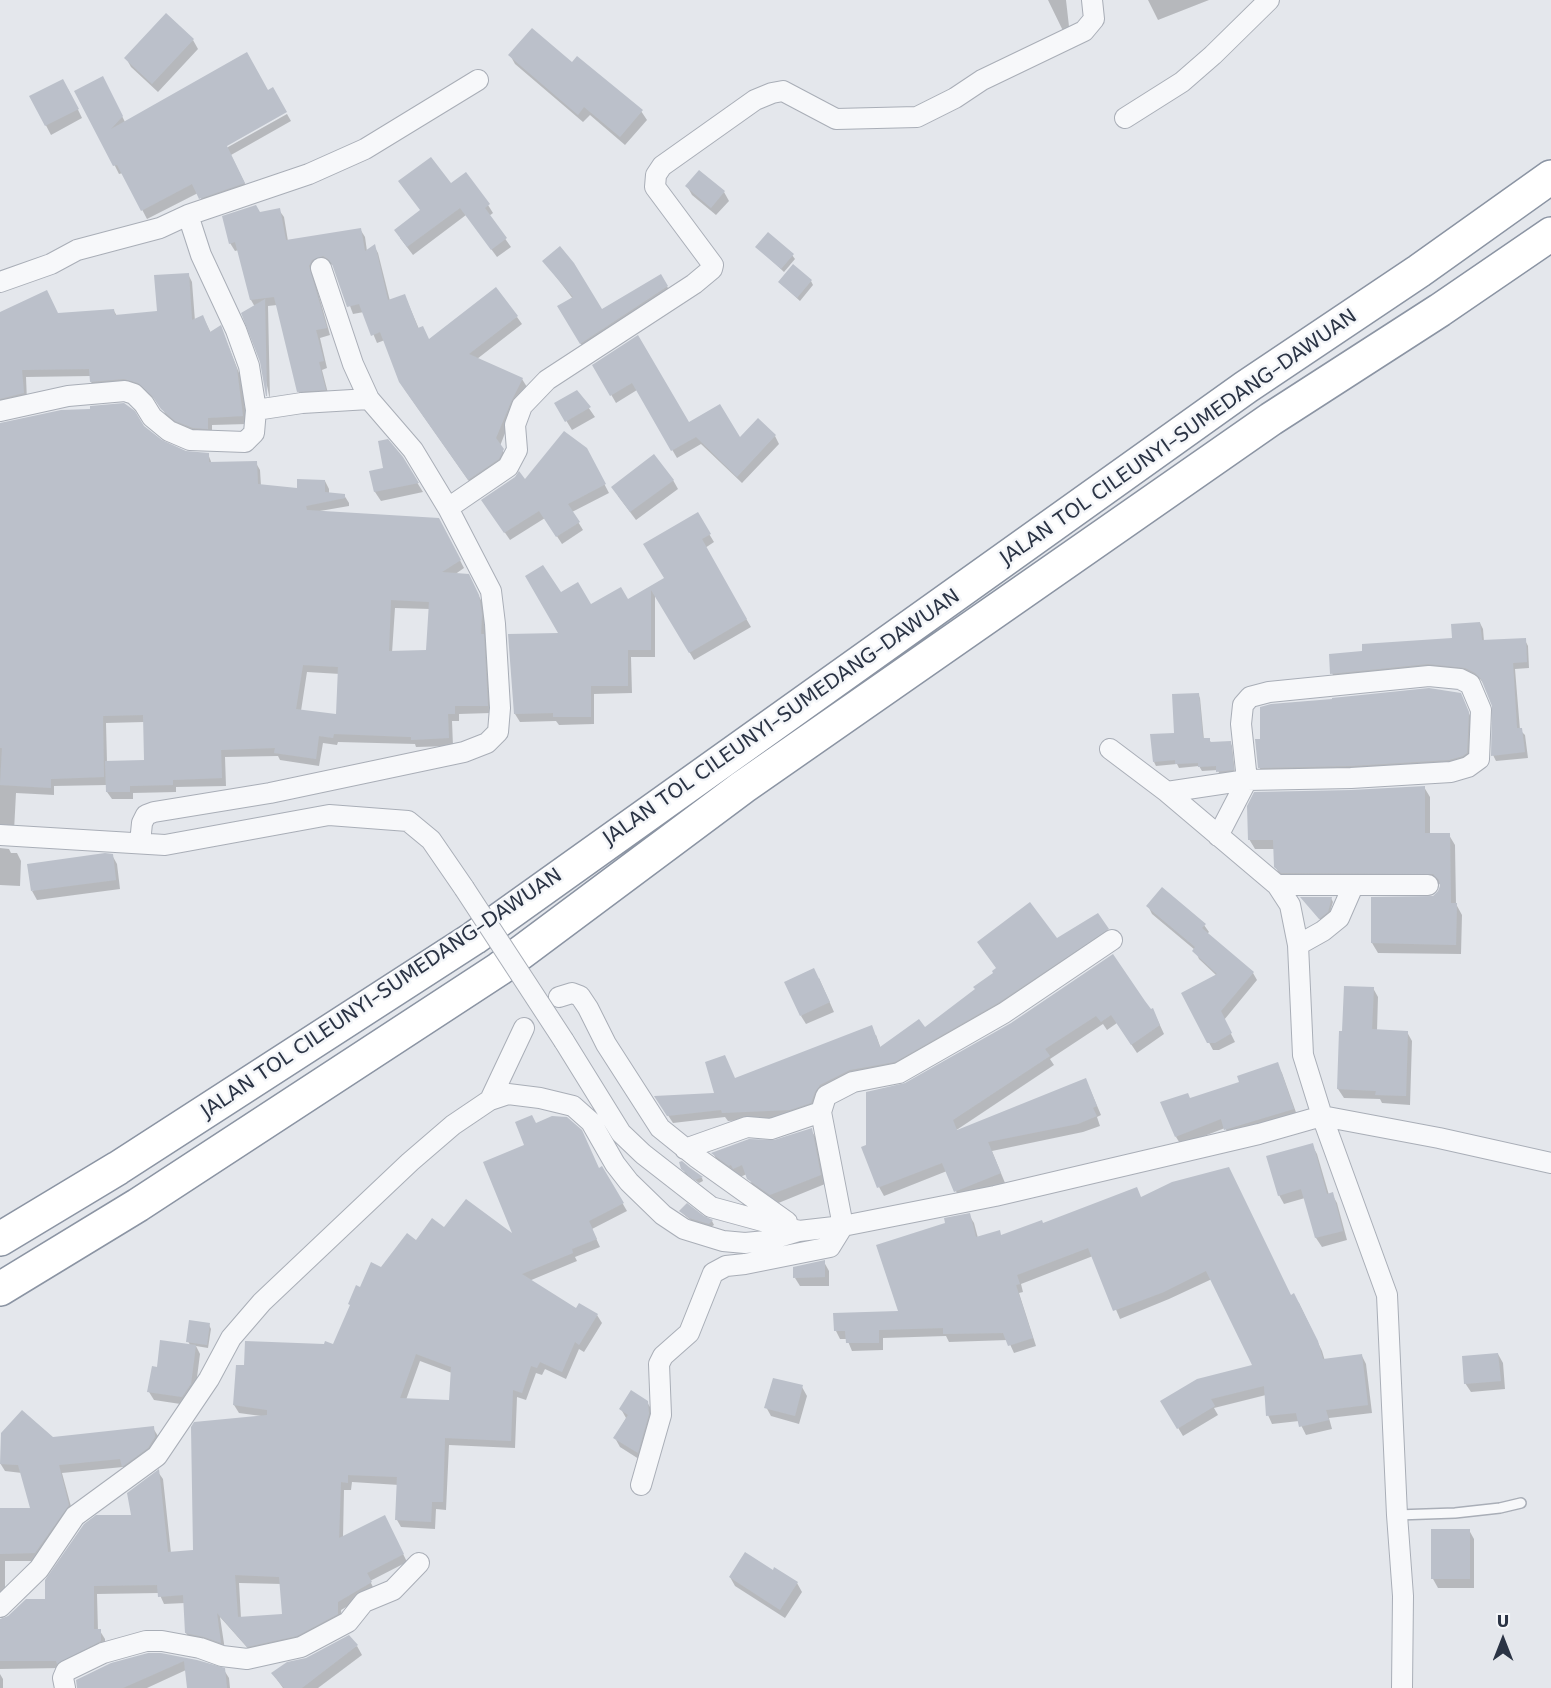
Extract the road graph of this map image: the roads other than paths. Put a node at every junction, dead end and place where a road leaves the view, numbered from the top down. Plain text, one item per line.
1 (1092, 0) edge
2 (1269, 0) edge
3 (478, 80) dead end
4 (1125, 118) dead end
5 (1551, 177) edge
6 (188, 215) junction
7 (1551, 234) edge
8 (321, 268) dead end
9 (0, 282) edge
10 (369, 399) junction
11 (256, 410) junction
12 (0, 411) edge
13 (448, 508) junction
14 (1110, 749) dead end
15 (1247, 780) junction
16 (1167, 792) junction
17 (270, 793) junction
18 (277, 823) junction
19 (0, 835) edge
20 (1218, 836) junction
21 (140, 843) junction
22 (1277, 885) junction
23 (1428, 885) dead end
24 (1353, 886) junction
25 (1112, 940) dead end
26 (1298, 945) junction
27 (559, 997) dead end
28 (524, 1028) dead end
29 (490, 1100) junction
30 (821, 1112) junction
31 (1322, 1116) junction
32 (685, 1149) junction
33 (1551, 1163) edge
34 (843, 1226) junction
35 (799, 1231) junction
36 (0, 1239) edge
37 (0, 1288) edge
38 (640, 1485) dead end
39 (1521, 1503) dead end
40 (1397, 1515) junction
41 (419, 1563) dead end
42 (0, 1607) edge
43 (65, 1688) edge
44 (1402, 1688) edge

1 - 13 street
2 - 4 street
3 - 6 street
5 - 36 highway, JALAN TOL CILEUNYI–SUMEDANG–DAWUAN
6 - 9 street
6 - 11 street
7 - 37 highway, JALAN TOL CILEUNYI–SUMEDANG–DAWUAN
8 - 10 street
10 - 11 street
10 - 13 street
11 - 12 street
13 - 17 street
14 - 16 street
15 - 15 street
15 - 16 street
15 - 20 street
16 - 20 street
17 - 18 street
17 - 21 street
18 - 21 street
18 - 35 street, bridge
19 - 21 street
20 - 22 street
22 - 24 street
22 - 26 street
23 - 24 street
24 - 26 street
25 - 30 street
26 - 31 street
27 - 32 street
28 - 29 street
29 - 35 street
29 - 42 street
30 - 32 street
30 - 34 street
31 - 33 street
31 - 34 street
31 - 40 street
32 - 35 street
34 - 35 street
34 - 38 street
39 - 40 lane
40 - 44 street
41 - 43 street

